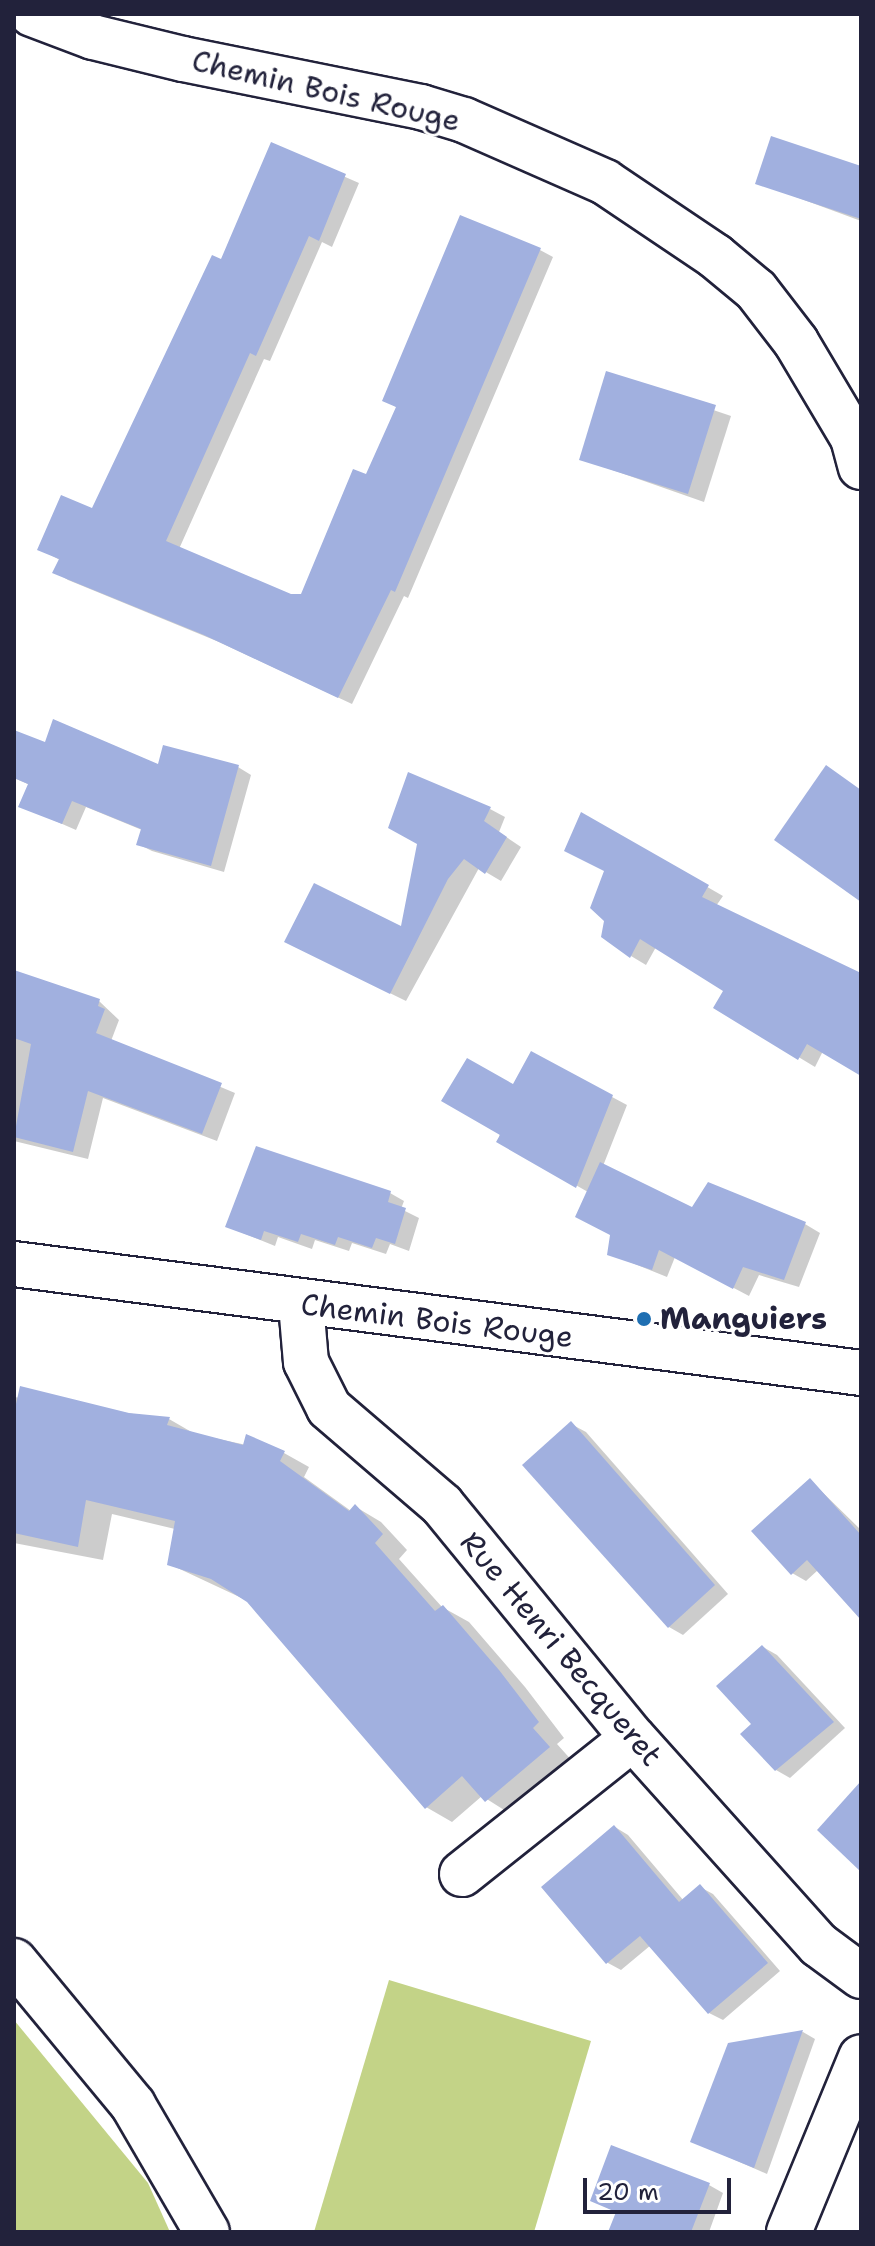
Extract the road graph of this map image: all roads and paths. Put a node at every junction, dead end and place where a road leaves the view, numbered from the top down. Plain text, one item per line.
1 (32, 14) edge
2 (861, 467) edge
3 (14, 1264) edge
4 (301, 1304) junction
5 (861, 1373) edge
6 (633, 1738) junction
7 (462, 1874) dead end
8 (14, 1961) edge
9 (861, 1976) edge
10 (861, 2057) edge
11 (207, 2232) edge
12 (789, 2232) edge

1 - 2 street, Chemin Bois Rouge
3 - 4 street, Chemin Bois Rouge
4 - 5 street, Chemin Bois Rouge
4 - 6 street, Rue Henri Becqueret
6 - 7 street
6 - 9 street, Rue Henri Becqueret
8 - 11 street
10 - 12 street

